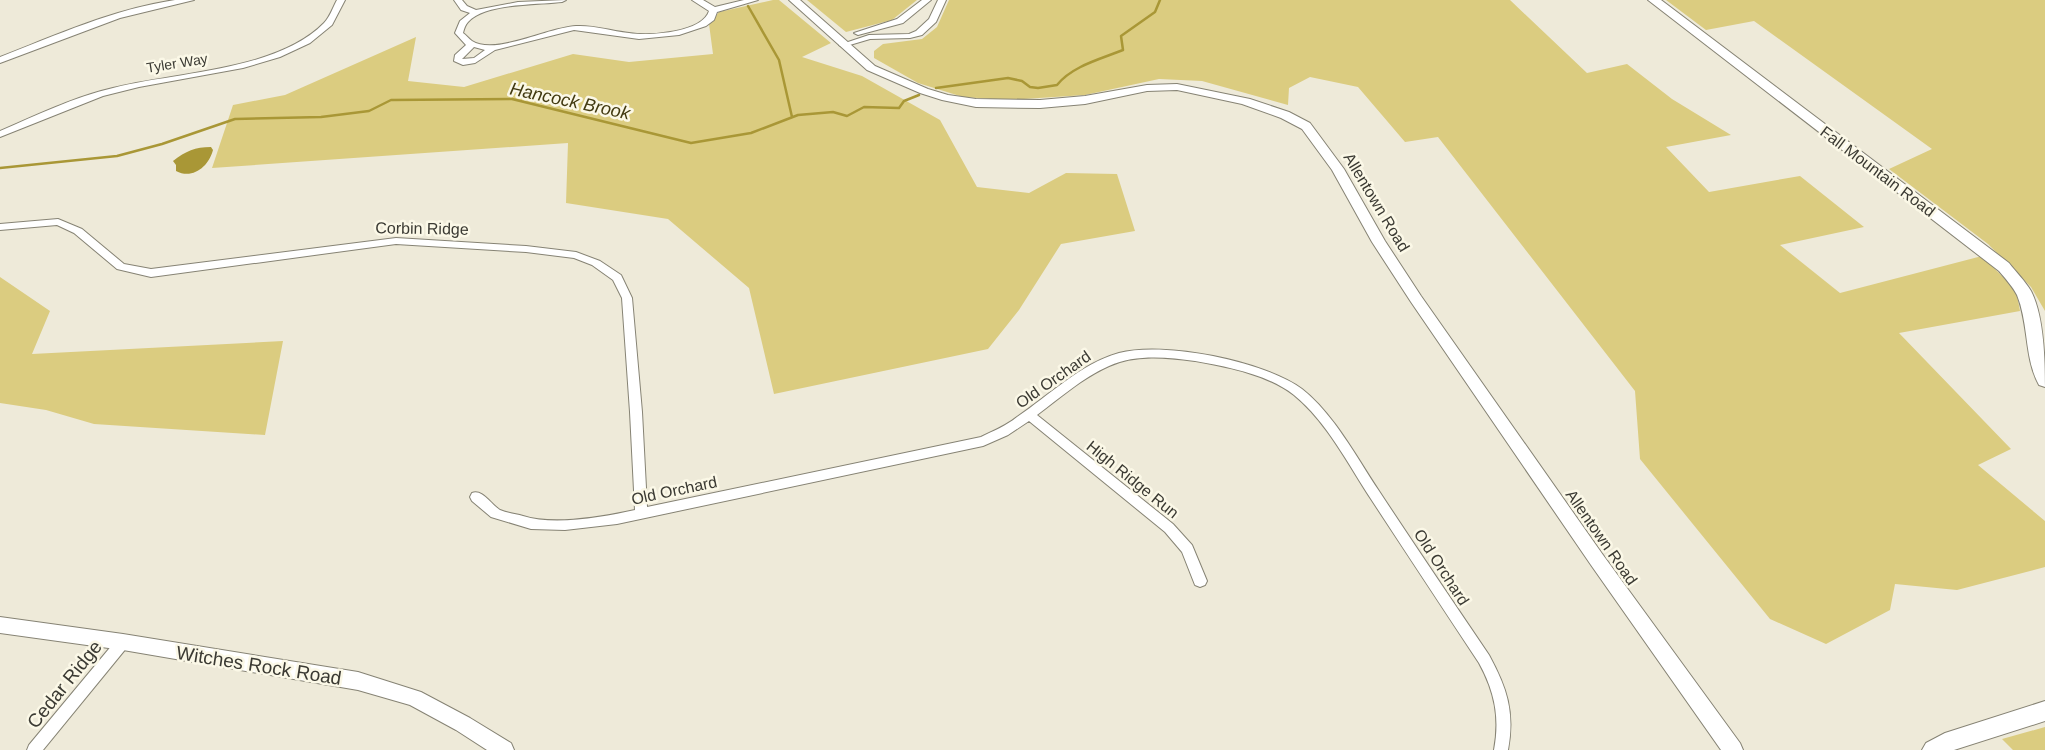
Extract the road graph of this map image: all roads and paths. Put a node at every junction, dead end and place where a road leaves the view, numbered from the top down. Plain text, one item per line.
1 (190, 0) edge
2 (341, 0) edge
3 (458, 0) edge
4 (562, 0) edge
5 (696, 0) edge
6 (731, 0) edge
7 (754, 0) edge
8 (794, 0) edge
9 (927, 0) edge
10 (942, 0) edge
11 (1654, 0) edge
12 (488, 2) edge
13 (709, 7) junction
14 (473, 11) junction
15 (840, 42) junction
16 (472, 45) junction
17 (492, 48) junction
18 (0, 60) edge
19 (0, 134) edge
20 (0, 228) edge
21 (2045, 381) edge
22 (1029, 415) junction
23 (476, 497) dead end
24 (640, 514) junction
25 (1200, 582) dead end
26 (0, 625) edge
27 (123, 642) junction
28 (2045, 711) edge
29 (34, 750) edge
30 (504, 750) edge
31 (1501, 750) edge
32 (1733, 750) edge
33 (1933, 750) edge

1 - 18 street
2 - 19 street, Tyler Way
3 - 14 street
4 - 12 street
5 - 13 street
6 - 13 street
7 - 13 street
8 - 15 street, Allentown Road
9 - 15 street
10 - 15 street
11 - 21 main road, Fall Mountain Road
12 - 14 street
13 - 17 street
14 - 16 street
15 - 32 street, Allentown Road
16 - 17 street
16 - 17 street
20 - 24 street, Corbin Ridge
22 - 24 street, Old Orchard
22 - 25 street, High Ridge Run
22 - 31 street, Old Orchard
23 - 24 street, Old Orchard
26 - 27 street, Witches Rock Road
27 - 29 street, Cedar Ridge
27 - 30 street, Witches Rock Road
28 - 33 main road

